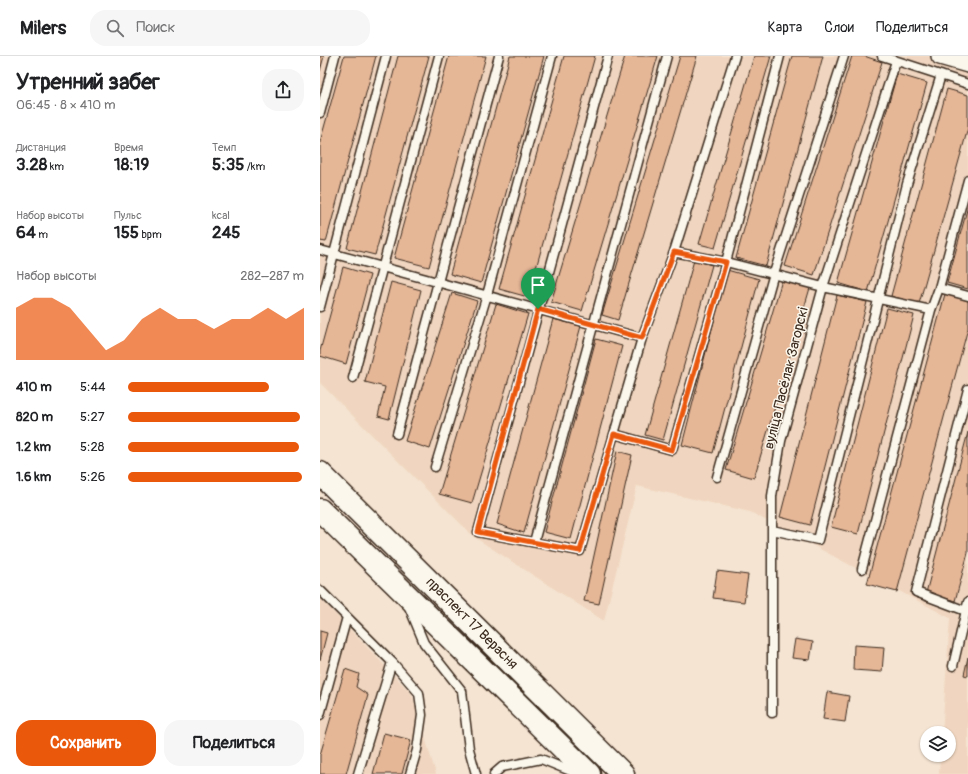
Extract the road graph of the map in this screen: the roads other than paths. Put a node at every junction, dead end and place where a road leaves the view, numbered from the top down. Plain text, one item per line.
1 (335, 56) edge
2 (386, 56) edge
3 (439, 56) edge
4 (500, 56) edge
5 (552, 56) edge
6 (608, 56) edge
7 (666, 56) edge
8 (735, 56) edge
9 (780, 56) edge
10 (844, 56) edge
11 (882, 56) edge
12 (940, 56) edge
13 (896, 61) junction
14 (968, 64) edge
15 (941, 75) junction
16 (968, 84) edge
17 (320, 113) edge
18 (968, 180) edge
19 (320, 250) edge
20 (674, 252) junction
21 (335, 254) junction
22 (726, 262) junction
23 (384, 267) junction
24 (774, 273) junction
25 (438, 282) junction
26 (823, 287) junction
27 (939, 288) junction
28 (487, 295) junction
29 (968, 296) edge
30 (879, 299) junction
31 (320, 307) edge
32 (538, 309) junction
33 (931, 310) junction
34 (593, 324) junction
35 (642, 338) junction
36 (353, 378) dead end
37 (968, 389) edge
38 (397, 434) dead end
39 (614, 434) junction
40 (435, 467) dead end
41 (320, 473) edge
42 (717, 477) dead end
43 (320, 510) edge
44 (772, 530) junction
45 (534, 542) junction
46 (862, 569) dead end
47 (320, 590) edge
48 (401, 590) junction
49 (968, 602) edge
50 (966, 611) junction
51 (347, 617) junction
52 (392, 662) junction
53 (953, 666) dead end
54 (772, 713) dead end
55 (320, 715) edge
56 (358, 774) edge
57 (410, 774) edge
58 (476, 774) edge
59 (494, 774) edge
60 (578, 774) edge
61 (589, 774) edge
62 (623, 774) edge

1 - 17 lane
2 - 21 lane
3 - 23 lane
4 - 25 lane
5 - 28 lane
6 - 32 lane
7 - 34 lane
8 - 20 lane
9 - 22 lane
10 - 24 lane
11 - 13 lane
12 - 14 street
13 - 15 lane
13 - 26 lane, вуліца Пасёлак Загорскі
15 - 16 lane
15 - 30 lane
18 - 27 lane
19 - 21 lane
20 - 22 lane
20 - 35 lane
21 - 23 lane
21 - 31 lane
22 - 24 lane
22 - 39 lane
23 - 25 lane
23 - 36 lane
24 - 26 lane
24 - 42 lane
25 - 28 lane
25 - 38 lane
26 - 30 lane
26 - 44 lane, вуліца Пасёлак Загорскі
27 - 29 lane
27 - 33 lane
28 - 32 lane
28 - 40 lane
30 - 33 lane
30 - 44 lane
32 - 34 lane
32 - 45 lane
33 - 46 lane
34 - 35 lane
34 - 45 lane
35 - 39 lane
37 - 50 lane
39 - 45 lane
41 - 62 main road, праспект 17 Верасня
43 - 48 main road, праспект 17 Верасня
44 - 54 lane, вуліца Пасёлак Загорскі
47 - 51 lane
48 - 58 lane
48 - 61 main road, праспект 17 Верасня
49 - 50 lane
50 - 53 lane
51 - 52 lane
51 - 55 lane
52 - 56 lane
52 - 57 lane
59 - 60 lane

